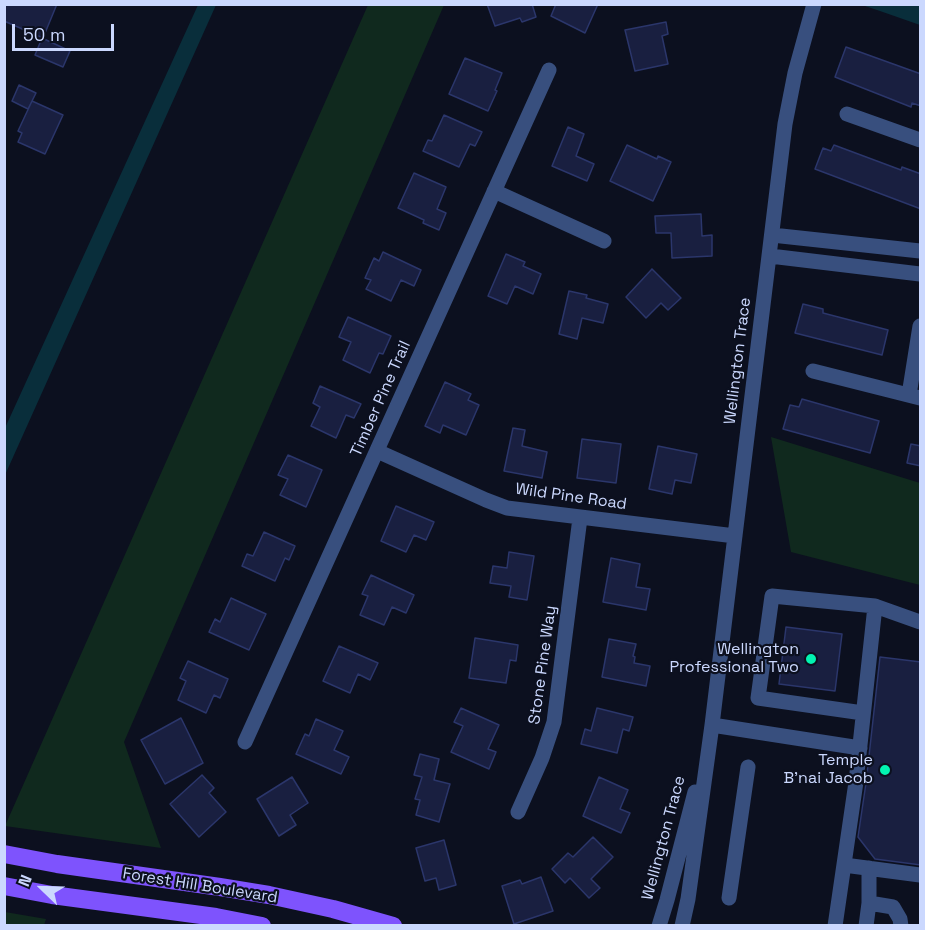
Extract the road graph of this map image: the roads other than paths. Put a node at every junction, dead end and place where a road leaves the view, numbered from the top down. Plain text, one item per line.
1 (814, 4) edge
2 (549, 70) dead end
3 (847, 114) dead end
4 (921, 140) edge
5 (494, 191) junction
6 (772, 235) junction
7 (604, 241) dead end
8 (921, 251) edge
9 (770, 256) junction
10 (921, 274) edge
11 (921, 326) edge
12 (813, 371) dead end
13 (915, 396) edge
14 (377, 451) junction
15 (580, 518) junction
16 (735, 536) junction
17 (875, 606) junction
18 (921, 622) edge
19 (863, 713) junction
20 (712, 725) junction
21 (245, 742) dead end
22 (860, 748) junction
23 (748, 767) dead end
24 (518, 812) dead end
25 (4, 854) edge
26 (844, 865) junction
27 (869, 868) junction
28 (921, 874) edge
29 (4, 886) edge
30 (729, 898) dead end
31 (869, 903) junction
32 (333, 909) junction
33 (903, 923) edge
34 (261, 926) edge
35 (349, 926) edge
36 (393, 926) edge
37 (659, 926) edge
38 (682, 926) edge
39 (835, 926) edge
40 (866, 926) edge

1 - 6 street, Wellington Trace
2 - 5 street, Timber Pine Trail
3 - 4 street
5 - 7 street
5 - 14 street, Timber Pine Trail
6 - 8 street
6 - 9 street, Wellington Trace
9 - 10 street
9 - 16 street, Wellington Trace
11 - 13 street
12 - 13 street
14 - 15 street, Wild Pine Road
14 - 21 street, Timber Pine Trail
15 - 16 street, Wild Pine Road
15 - 24 street, Stone Pine Way
16 - 20 street, Wellington Trace
17 - 18 street
17 - 19 street
17 - 19 street
19 - 22 street
20 - 22 street
20 - 37 street, Wellington Trace
20 - 38 street, Wellington Trace
22 - 26 street
23 - 30 street
25 - 32 main road, Forest Hill Boulevard
26 - 27 street
26 - 39 street
27 - 28 street
27 - 31 street
29 - 34 main road, Forest Hill Boulevard
31 - 33 street
31 - 40 street
32 - 35 main road
32 - 36 main road, Forest Hill Boulevard

